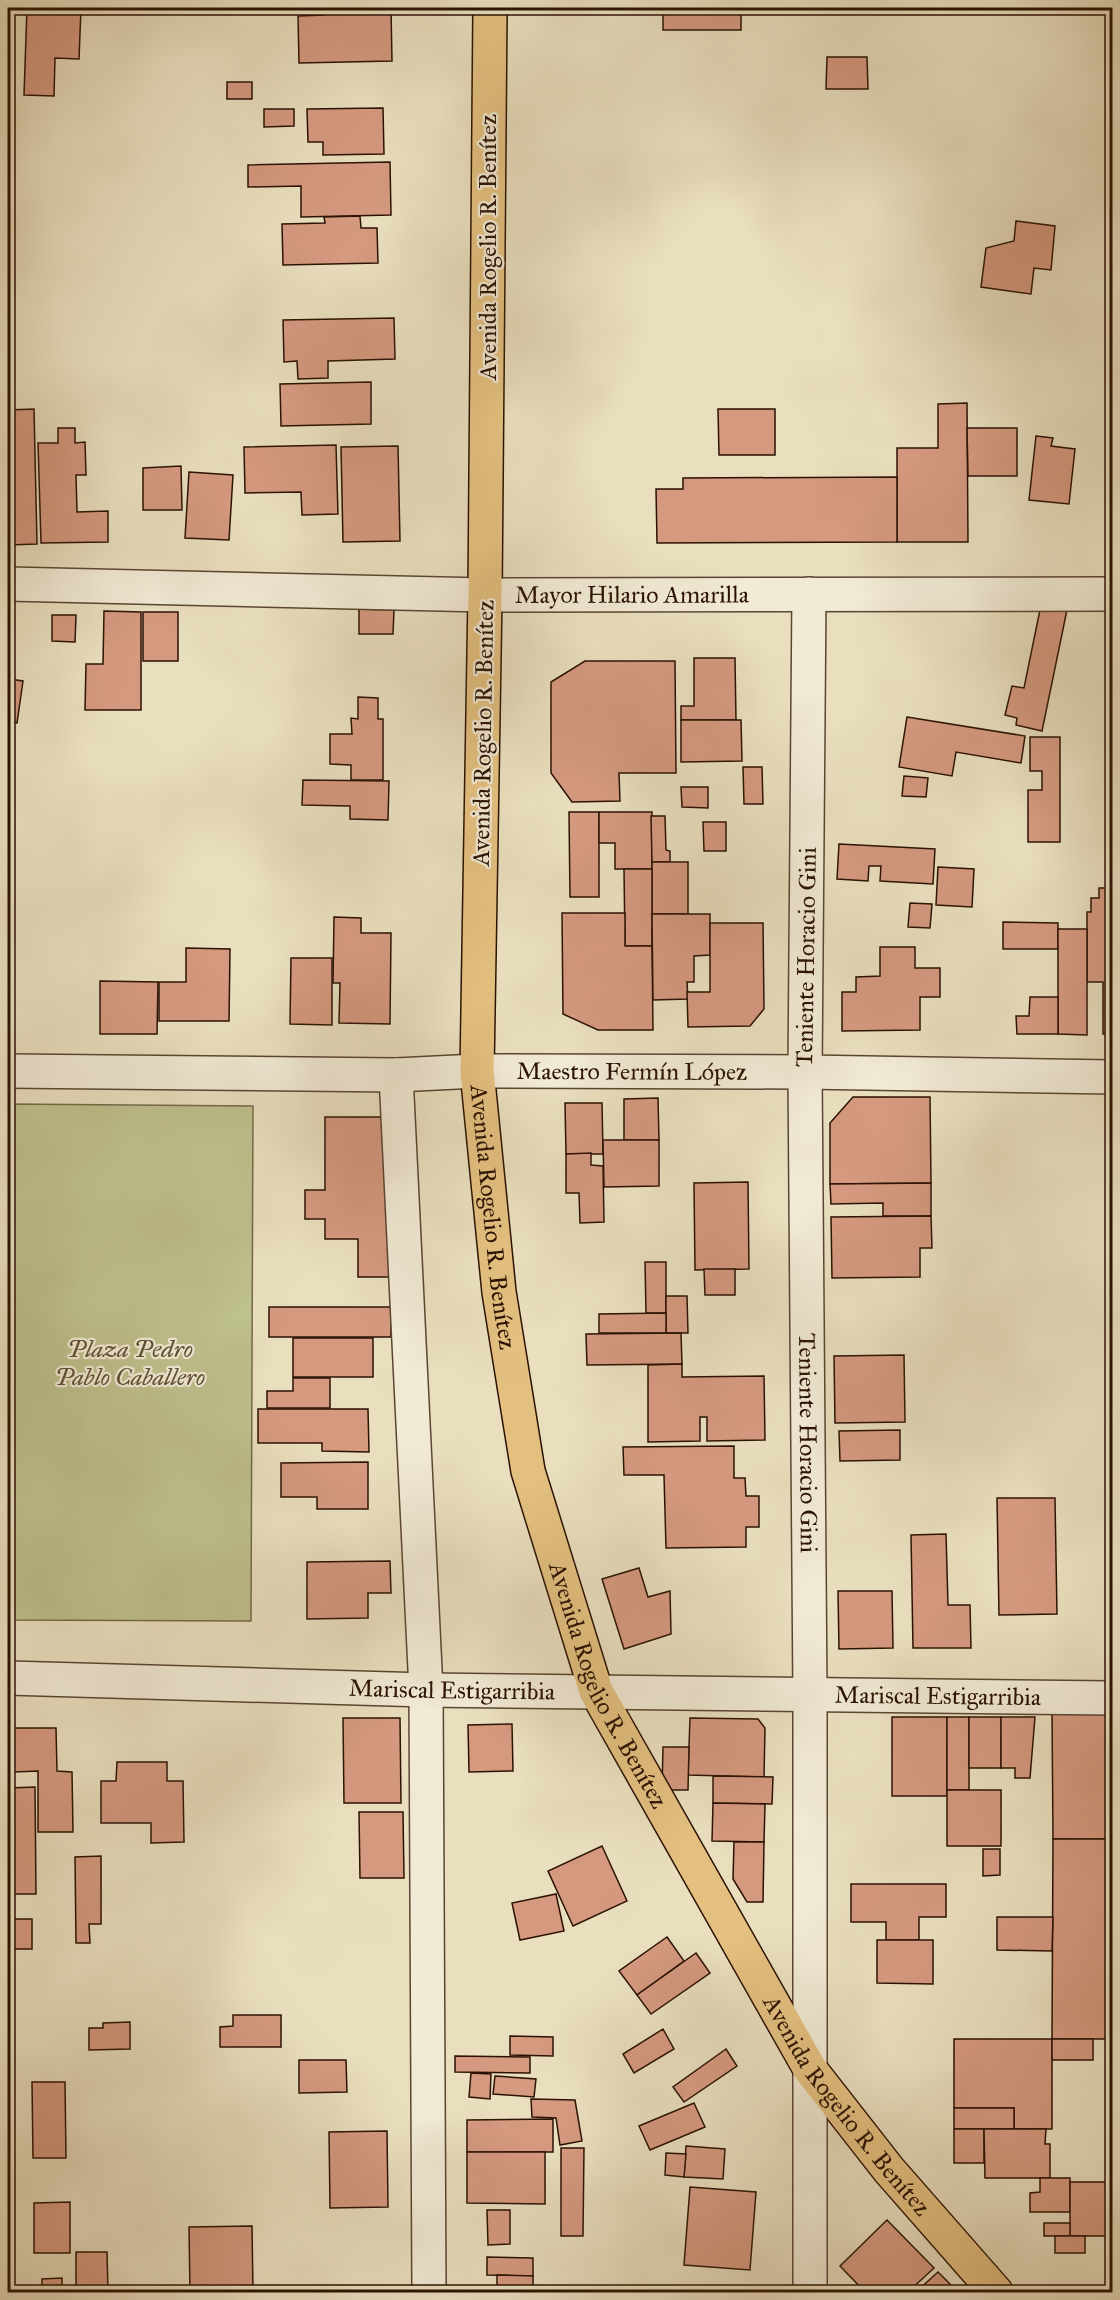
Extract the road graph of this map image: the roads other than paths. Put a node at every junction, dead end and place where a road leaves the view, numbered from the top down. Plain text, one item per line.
1 (490, 8) edge
2 (8, 584) edge
3 (809, 594) junction
4 (1113, 594) edge
5 (485, 595) junction
6 (8, 1071) edge
7 (477, 1071) junction
8 (805, 1072) junction
9 (396, 1075) junction
10 (1113, 1077) edge
11 (8, 1678) edge
12 (426, 1690) junction
13 (596, 1691) junction
14 (810, 1694) junction
15 (1113, 1698) edge
16 (810, 2069) junction
17 (429, 2292) edge
18 (810, 2292) edge
19 (996, 2292) edge

1 - 5 main road, Avenida Rogelio R. Benítez
2 - 5 street, Mayor Hilario Amarilla
3 - 4 street, Mayor Hilario Amarilla
3 - 5 street, Mayor Hilario Amarilla
3 - 8 street, Teniente Horacio Gini
5 - 7 main road, Avenida Rogelio R. Benítez
6 - 9 street, Maestro Fermín López
7 - 8 street, Maestro Fermín López
7 - 9 street, Maestro Fermín López
7 - 13 main road, Avenida Rogelio R. Benítez
8 - 10 street, Maestro Fermín López
8 - 14 street, Teniente Horacio Gini
9 - 12 street
11 - 12 street, Mariscal Estigarribia
12 - 13 street, Mariscal Estigarribia
12 - 17 street
13 - 14 street, Mariscal Estigarribia
13 - 16 main road, Avenida Rogelio R. Benítez
14 - 15 street, Mariscal Estigarribia
14 - 16 street, Teniente Horacio Gini
16 - 18 street, Teniente Horacio Gini
16 - 19 main road, Avenida Rogelio R. Benítez

